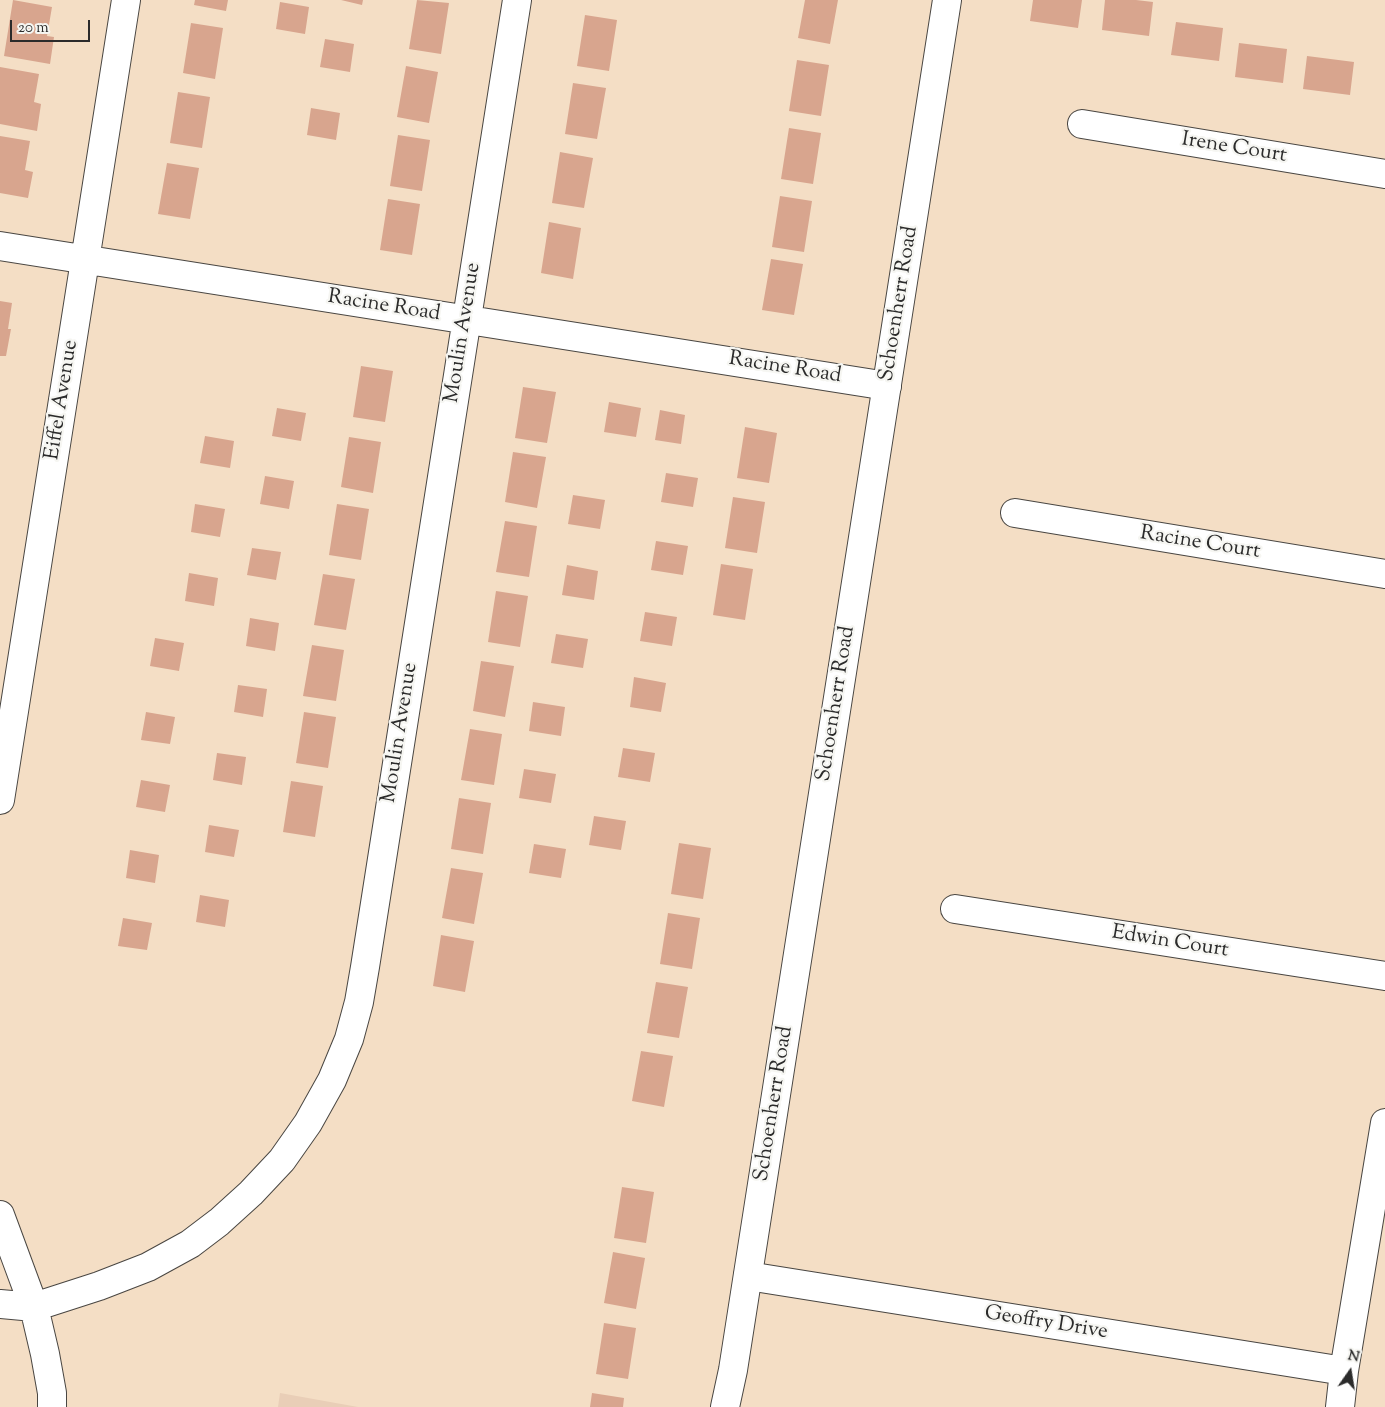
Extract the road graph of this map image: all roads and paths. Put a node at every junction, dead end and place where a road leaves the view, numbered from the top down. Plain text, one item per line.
1 (126, 0) edge
2 (517, 0) edge
3 (947, 0) edge
4 (1082, 124) dead end
5 (1385, 174) edge
6 (0, 246) edge
7 (85, 260) junction
8 (467, 320) junction
9 (888, 386) junction
10 (1015, 513) dead end
11 (1385, 574) edge
12 (0, 800) edge
13 (954, 909) dead end
14 (1385, 976) edge
15 (1385, 1123) edge
16 (0, 1215) edge
17 (748, 1276) junction
18 (0, 1304) edge
19 (34, 1307) junction
20 (1344, 1371) junction
21 (52, 1407) edge
22 (725, 1407) edge
23 (1340, 1407) edge

1 - 7 street, Eiffel Avenue
2 - 8 street, Moulin Avenue
3 - 9 street, Schoenherr Road
4 - 5 street, Irene Court
6 - 7 street, Racine Road
7 - 8 street, Racine Road
7 - 12 street, Eiffel Avenue
8 - 9 street, Racine Road
8 - 19 street, Moulin Avenue
9 - 17 street, Schoenherr Road
10 - 11 street, Racine Court
13 - 14 street, Edwin Court
15 - 20 street
16 - 19 street
17 - 20 street, Geoffry Drive
17 - 22 street, Schoenherr Road
18 - 19 street
19 - 21 street
20 - 23 street

